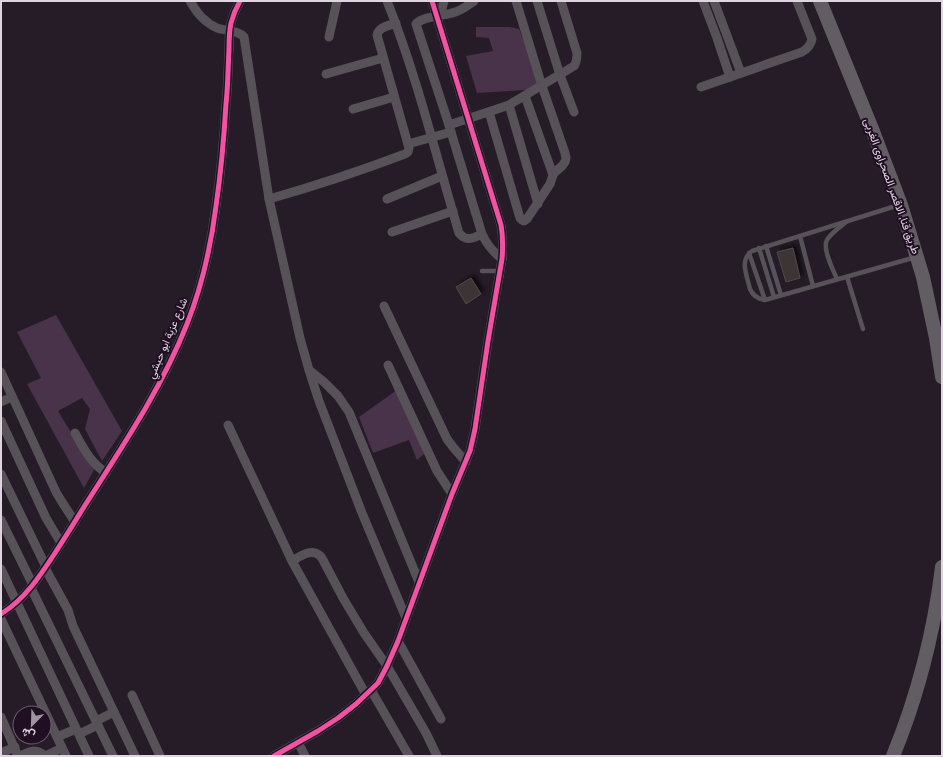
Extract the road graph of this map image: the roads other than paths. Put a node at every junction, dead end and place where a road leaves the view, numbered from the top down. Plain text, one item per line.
1 (190, 1) edge
2 (240, 1) edge
3 (337, 1) edge
4 (387, 1) edge
5 (432, 1) edge
6 (444, 1) edge
7 (474, 1) edge
8 (516, 1) edge
9 (537, 1) edge
10 (561, 1) edge
11 (703, 1) edge
12 (714, 1) edge
13 (797, 1) edge
14 (820, 1) edge
15 (437, 15) junction
16 (396, 23) junction
17 (230, 31) junction
18 (329, 37) dead end
19 (383, 58) junction
20 (741, 73) junction
21 (326, 74) dead end
22 (560, 75) junction
23 (730, 77) junction
24 (542, 86) junction
25 (701, 87) dead end
26 (525, 96) junction
27 (394, 97) junction
28 (510, 105) junction
29 (353, 109) dead end
30 (489, 112) junction
31 (574, 112) dead end
32 (468, 119) junction
33 (450, 128) junction
34 (432, 137) junction
35 (408, 144) junction
36 (552, 175) junction
37 (442, 176) junction
38 (269, 199) junction
39 (387, 199) dead end
40 (538, 204) junction
41 (901, 205) junction
42 (453, 211) junction
43 (847, 221) junction
44 (392, 232) dead end
45 (482, 234) junction
46 (800, 236) junction
47 (766, 246) junction
48 (759, 248) junction
49 (749, 252) junction
50 (917, 256) junction
51 (502, 259) junction
52 (500, 271) junction
53 (482, 272) dead end
54 (847, 277) junction
55 (837, 279) junction
56 (814, 286) junction
57 (781, 295) junction
58 (774, 297) junction
59 (765, 300) junction
60 (384, 306) dead end
61 (863, 329) dead end
62 (388, 365) dead end
63 (309, 370) junction
64 (1, 372) edge
65 (942, 377) edge
66 (12, 397) junction
67 (1, 402) edge
68 (1, 421) edge
69 (228, 425) dead end
70 (75, 433) dead end
71 (466, 462) junction
72 (106, 473) junction
73 (1, 474) edge
74 (452, 494) junction
75 (1, 520) edge
76 (75, 522) junction
77 (62, 543) junction
78 (292, 561) junction
79 (942, 567) edge
80 (45, 568) junction
81 (1, 569) edge
82 (419, 582) junction
83 (32, 586) junction
84 (17, 602) junction
85 (1, 614) edge
86 (406, 618) junction
87 (1, 619) edge
88 (398, 641) junction
89 (387, 666) junction
90 (368, 692) junction
91 (132, 695) dead end
92 (114, 712) junction
93 (1, 717) edge
94 (441, 719) dead end
95 (97, 723) junction
96 (78, 731) junction
97 (57, 737) junction
98 (298, 742) junction
99 (64, 752) edge
100 (1, 753) edge
101 (18, 753) edge
102 (45, 756) edge
103 (89, 756) edge
104 (113, 756) edge
105 (135, 756) edge
106 (160, 756) edge
107 (274, 756) edge
108 (305, 756) edge
109 (409, 756) edge
110 (437, 756) edge
111 (893, 756) edge

1 - 17 street
2 - 17 street, شارع عزبة ابو حبشي
3 - 18 street
4 - 16 street
5 - 15 street
6 - 15 street
7 - 15 street
8 - 24 street
9 - 22 street
10 - 22 street
11 - 23 street
12 - 20 street
13 - 20 street
14 - 41 main road, طريق قنا, الاقصر الصحراوى الغربى
15 - 32 street
15 - 33 street
16 - 19 street
16 - 34 street
17 - 38 street
17 - 72 street, شارع عزبة ابو حبشي
19 - 21 street
19 - 27 street
20 - 23 street
22 - 24 street
22 - 31 street
23 - 25 street
24 - 26 street
24 - 36 street
26 - 28 street
26 - 36 street
27 - 29 street
27 - 35 street
28 - 30 street
28 - 40 street
30 - 32 street
30 - 40 street
32 - 33 street
32 - 51 street
33 - 34 street
33 - 45 street
34 - 35 street
34 - 37 street
35 - 38 street
36 - 40 street
37 - 39 street
37 - 42 street
38 - 63 street
41 - 43 lane
41 - 50 main road, طريق قنا, الاقصر الصحراوى الغربى
42 - 44 street
42 - 45 street
43 - 46 lane
43 - 55 lane
45 - 51 street
46 - 47 lane
46 - 56 lane
47 - 48 lane
47 - 57 lane
48 - 49 lane
48 - 58 lane
49 - 59 lane
49 - 59 lane
50 - 54 lane
50 - 65 main road, طريق قنا, الاقصر الصحراوى الغربى
51 - 52 street
52 - 53 lane
52 - 71 street
54 - 55 lane
54 - 61 lane
55 - 56 lane
56 - 57 lane
57 - 58 lane
58 - 59 lane
60 - 71 street
62 - 74 street
63 - 82 street
63 - 86 street
64 - 66 street
66 - 67 street
66 - 76 street
68 - 77 street
69 - 78 street
70 - 72 street
71 - 74 street
72 - 76 street, شارع عزبة ابو حبشي
73 - 80 street
74 - 82 street
75 - 83 street
76 - 77 street, شارع عزبة ابو حبشي
77 - 80 street, شارع عزبة ابو حبشي
78 - 89 street
78 - 90 street
79 - 111 main road
80 - 83 street, شارع عزبة ابو حبشي
80 - 92 street
81 - 84 street
82 - 86 street
83 - 84 street, شارع عزبة ابو حبشي
83 - 95 street
84 - 85 street, شارع عزبة ابو حبشي
84 - 96 street
86 - 88 street
87 - 97 street
88 - 89 street
88 - 94 street
89 - 90 street
89 - 110 street
90 - 98 street
90 - 109 street
91 - 106 street
92 - 95 street
92 - 105 street
93 - 101 street
95 - 96 street
95 - 104 street
96 - 97 street
96 - 103 street
97 - 99 street
98 - 107 street
98 - 108 street
99 - 102 street
100 - 101 street
101 - 102 street

